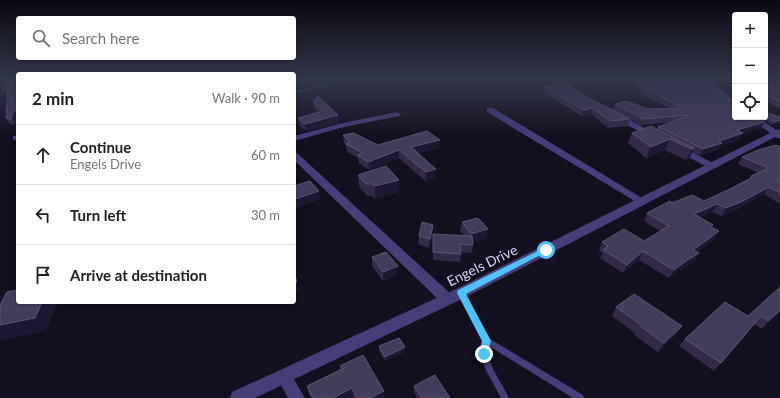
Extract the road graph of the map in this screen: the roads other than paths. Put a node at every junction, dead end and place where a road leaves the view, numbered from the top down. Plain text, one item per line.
1 (490, 110) dead end
2 (609, 112) edge
3 (397, 114) dead end
4 (757, 120) edge
5 (778, 134) edge
6 (296, 138) edge
7 (296, 157) edge
8 (712, 166) junction
9 (320, 180) junction
10 (307, 183) edge
11 (642, 201) junction
12 (461, 293) junction
13 (447, 300) junction
14 (487, 341) junction
15 (284, 376) junction
16 (238, 398) edge
17 (297, 398) edge
18 (505, 398) edge
19 (580, 398) edge

1 - 11 street
2 - 8 street
3 - 6 street
4 - 5 street
5 - 8 street, Engels Drive
7 - 9 street
8 - 11 street, Engels Drive
9 - 10 street
9 - 13 street
11 - 12 street, Engels Drive
12 - 13 street, Engels Drive
12 - 14 lane
13 - 15 street, Engels Drive
14 - 18 lane
14 - 19 lane
15 - 16 street, Engels Drive
15 - 17 street

